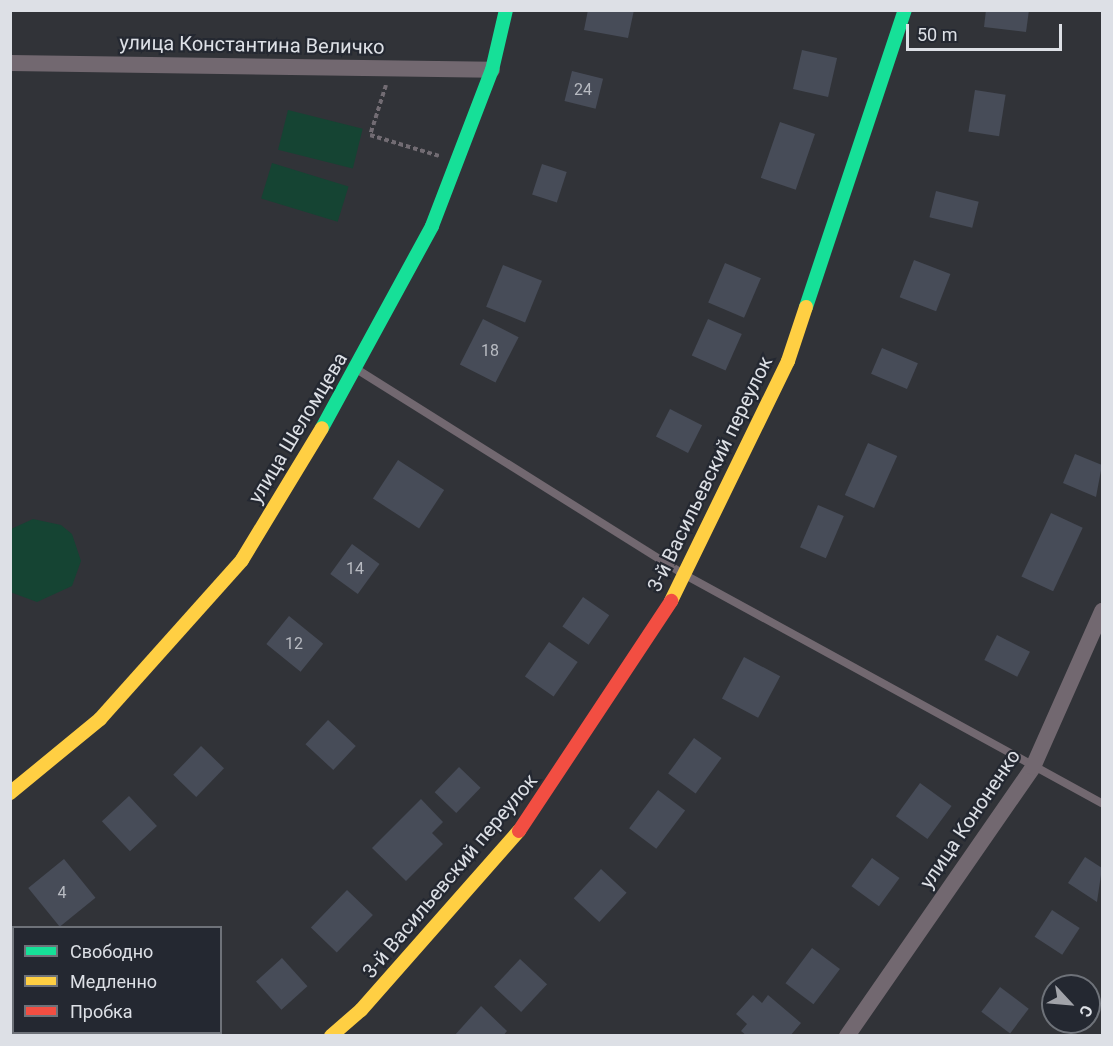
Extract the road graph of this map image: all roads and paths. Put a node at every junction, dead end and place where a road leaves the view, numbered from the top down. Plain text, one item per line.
1 (507, 10) edge
2 (905, 10) edge
3 (10, 63) edge
4 (391, 68) junction
5 (492, 70) junction
6 (457, 162) junction
7 (357, 370) junction
8 (687, 576) junction
9 (1102, 611) edge
10 (1034, 767) junction
11 (10, 793) edge
12 (1102, 803) edge
13 (331, 1035) edge
14 (846, 1035) edge

1 - 5 street, улица Шеломцева
2 - 8 street, 3-й Васильевский переулок
3 - 4 street, улица Константина Величко
4 - 5 street, улица Константина Величко
4 - 6 path
5 - 6 street, улица Шеломцева
6 - 7 street, улица Шеломцева
7 - 8 lane
7 - 11 street, улица Шеломцева
8 - 10 lane
8 - 13 street, 3-й Васильевский переулок
9 - 10 street, улица Кононенко
10 - 12 lane
10 - 14 street, улица Кононенко

